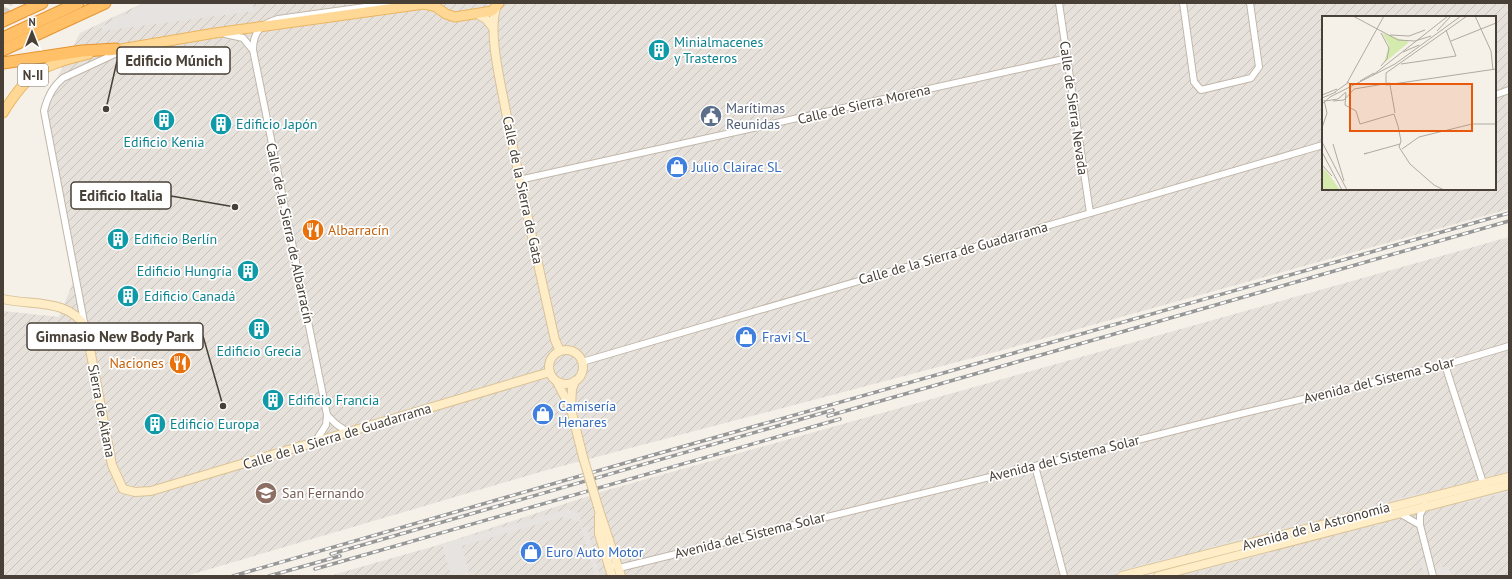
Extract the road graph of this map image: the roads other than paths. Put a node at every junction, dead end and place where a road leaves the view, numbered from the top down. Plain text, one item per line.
1 (42, 3) edge
2 (78, 3) edge
3 (105, 3) edge
4 (394, 3) edge
5 (1059, 3) edge
6 (1183, 3) edge
7 (1250, 3) edge
8 (497, 5) edge
9 (442, 7) edge
10 (477, 14) junction
11 (3, 21) edge
12 (262, 26) junction
13 (492, 28) junction
14 (215, 32) junction
15 (3, 38) edge
16 (129, 47) junction
17 (116, 49) junction
18 (3, 50) edge
19 (253, 50) junction
20 (1068, 58) junction
21 (3, 63) edge
22 (1509, 90) edge
23 (1496, 95) edge
24 (3, 113) edge
25 (1322, 145) edge
26 (519, 180) junction
27 (1090, 213) junction
28 (3, 299) edge
29 (86, 328) junction
30 (1509, 346) edge
31 (560, 351) junction
32 (582, 362) junction
33 (1445, 365) junction
34 (550, 372) junction
35 (575, 381) junction
36 (557, 382) junction
37 (571, 410) junction
38 (327, 415) junction
39 (350, 433) junction
40 (314, 444) junction
41 (1035, 466) junction
42 (1509, 477) edge
43 (1483, 483) junction
44 (1509, 485) edge
45 (1496, 488) junction
46 (123, 489) joint
47 (1467, 496) junction
48 (1430, 497) junction
49 (1424, 507) junction
50 (599, 510) junction
51 (1400, 513) junction
52 (1420, 525) junction
53 (604, 550) junction
54 (619, 573) edge
55 (612, 576) edge
56 (1064, 576) edge
57 (1122, 576) edge
58 (1158, 576) edge
59 (1433, 576) edge

1 - 11 highway
2 - 15 highway
3 - 18 highway
4 - 12 street, N-II
5 - 20 street, Calle de Sierra Nevada
6 - 7 street
8 - 10 main road, N-II
8 - 13 street, Calle de la Sierra de Gata
9 - 10 main road, N-II
9 - 12 main road, N-II
10 - 13 street
12 - 14 main road, N-II
12 - 19 street, Calle de la Sierra de Albarracín
13 - 26 street, Calle de la Sierra de Gata
14 - 16 main road, N-II
14 - 19 street
16 - 17 main road, N-II
16 - 29 street, Sierra de Aitana
17 - 21 highway
17 - 24 main road, N-II
19 - 38 street, Calle de la Sierra de Albarracín
20 - 26 street, Calle de Sierra Morena
20 - 27 street, Calle de Sierra Nevada
22 - 23 street
25 - 27 street, Calle de la Sierra de Guadarrama
26 - 31 street, Calle de la Sierra de Gata
27 - 32 street, Calle de la Sierra de Guadarrama
28 - 29 street
29 - 46 street, Sierra de Aitana
30 - 33 street, Avenida del Sistema Solar
31 - 32 street
31 - 34 street
32 - 35 street
33 - 41 street, Avenida del Sistema Solar
33 - 43 street
34 - 36 street
34 - 39 street, Calle de la Sierra de Guadarrama
35 - 36 street
35 - 37 street
36 - 37 street
37 - 50 street, bridge
38 - 39 street
38 - 40 street
39 - 40 street, Calle de la Sierra de Guadarrama
40 - 46 street, Calle de la Sierra de Guadarrama
41 - 54 street, Avenida del Sistema Solar
41 - 56 street
42 - 43 street, Avenida de la Astronomía
43 - 45 street
43 - 47 street
43 - 48 street, Avenida de la Astronomía
44 - 45 street, Avenida de la Astronomía
45 - 47 street, Avenida de la Astronomía
47 - 49 street, Avenida de la Astronomía
48 - 49 street
48 - 57 street, Avenida de la Astronomía
49 - 51 street, Avenida de la Astronomía
49 - 52 street
50 - 53 street
50 - 54 street
51 - 52 street
51 - 58 street, Avenida de la Astronomía
52 - 59 street
53 - 54 street
53 - 55 street

